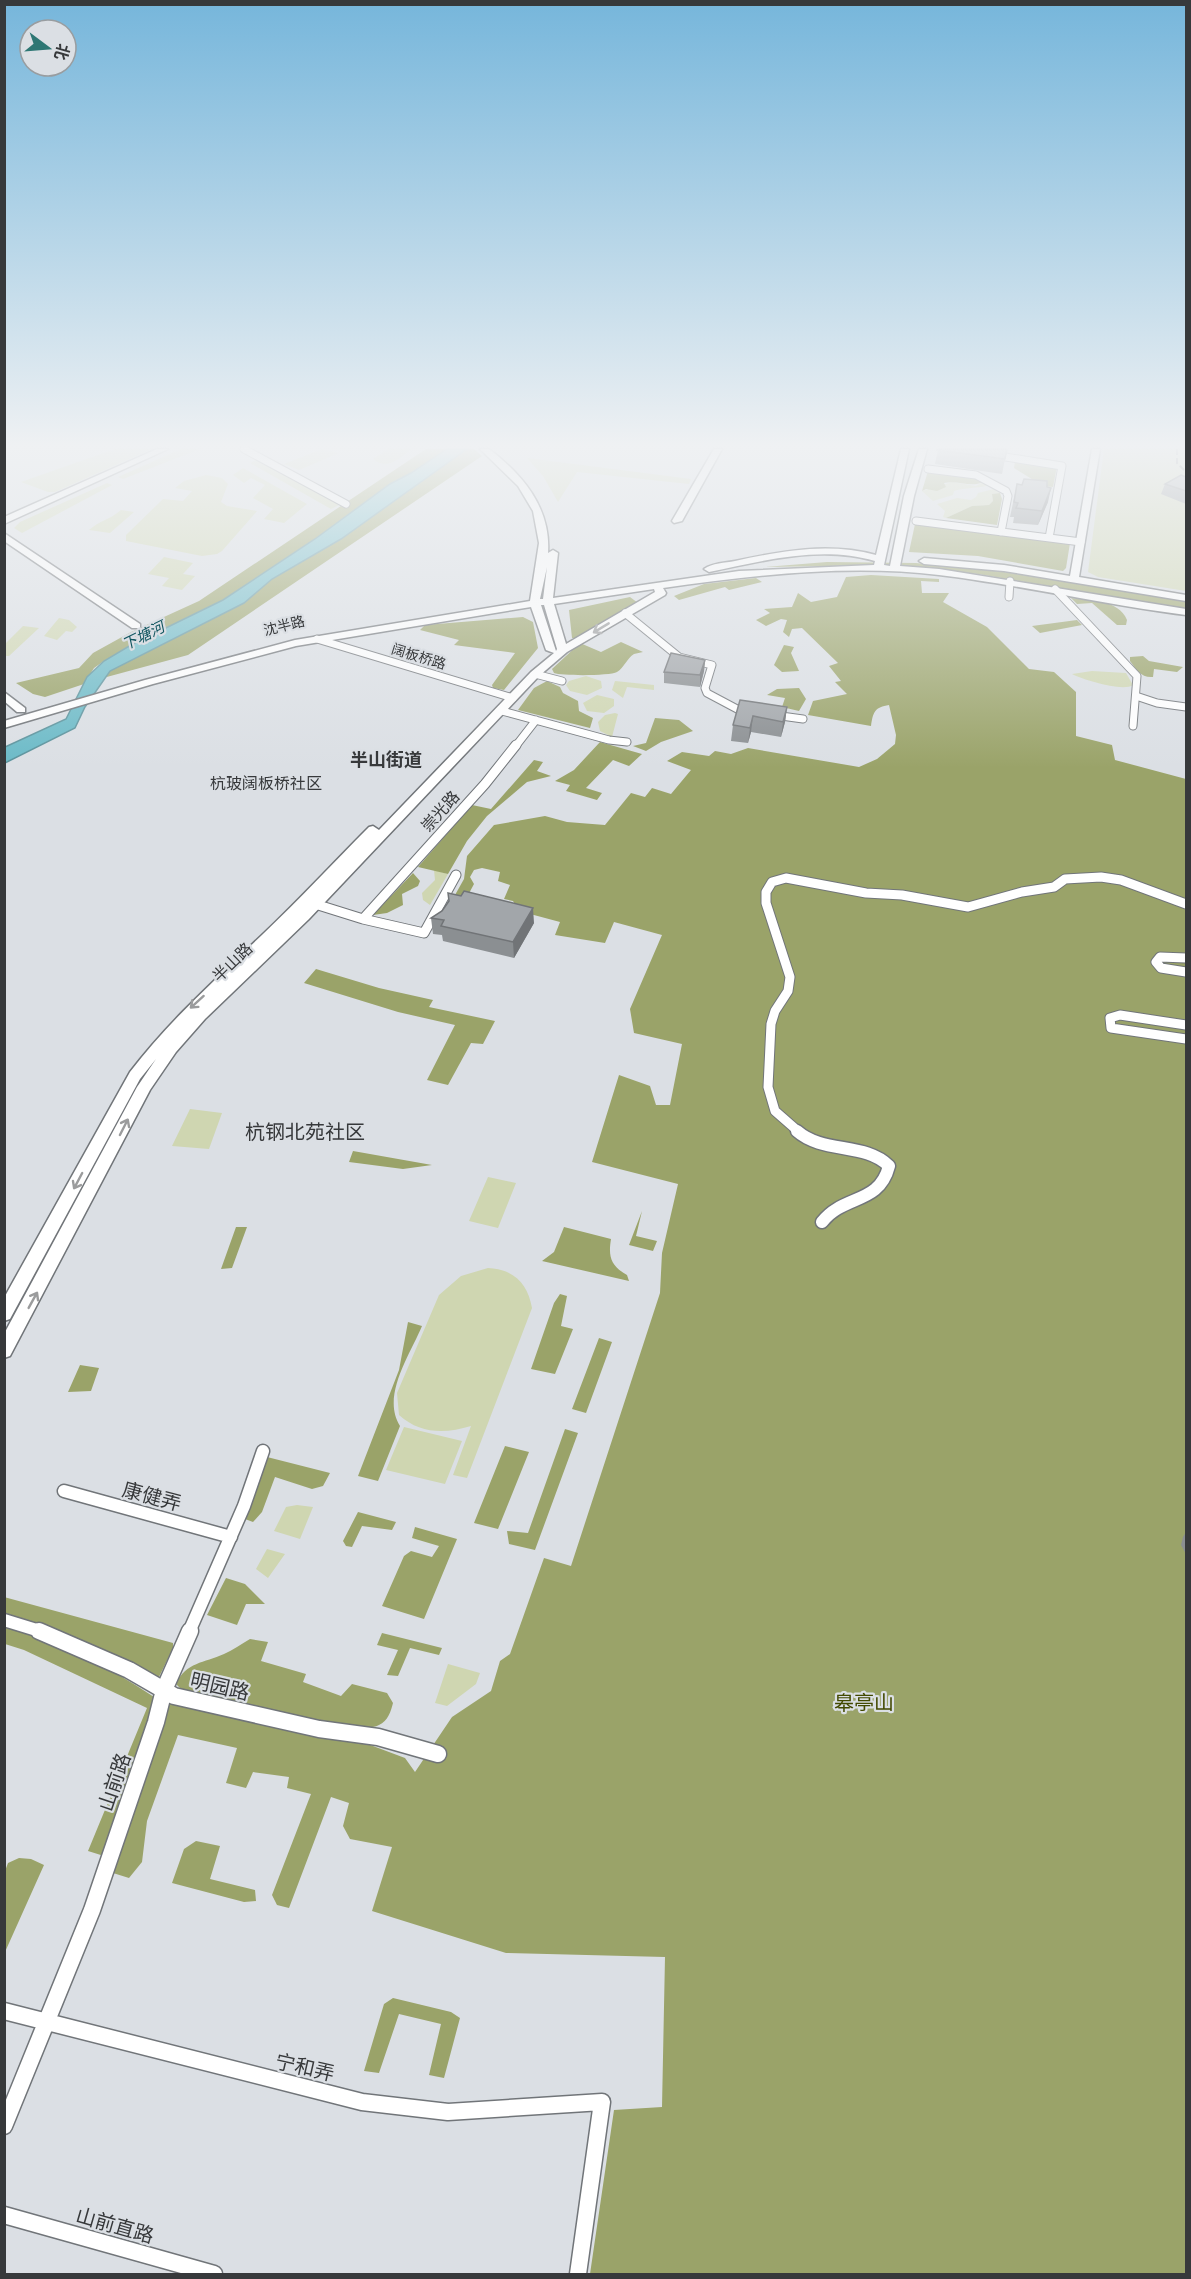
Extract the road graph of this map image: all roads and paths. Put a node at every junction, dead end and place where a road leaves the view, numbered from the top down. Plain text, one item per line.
1 (32, 555) edge
2 (542, 555) edge
3 (553, 555) edge
4 (880, 555) edge
5 (897, 555) edge
6 (1079, 555) edge
7 (878, 563) junction
8 (895, 564) junction
9 (1074, 580) junction
10 (1010, 581) junction
11 (656, 585) junction
12 (1055, 589) junction
13 (1009, 597) dead end
14 (548, 598) junction
15 (1186, 598) edge
16 (535, 600) junction
17 (1186, 612) edge
18 (625, 614) junction
19 (136, 626) dead end
20 (317, 639) junction
21 (558, 649) junction
22 (535, 674) junction
23 (562, 681) dead end
24 (99, 693) junction
25 (4, 695) edge
26 (1136, 696) junction
27 (510, 697) junction
28 (1186, 707) edge
29 (21, 710) junction
30 (502, 711) junction
31 (4, 716) edge
32 (803, 719) dead end
33 (536, 720) junction
34 (4, 725) edge
35 (1133, 726) dead end
36 (627, 742) dead end
37 (456, 875) dead end
38 (315, 904) junction
39 (1186, 904) edge
40 (363, 919) junction
41 (1186, 958) edge
42 (1186, 972) edge
43 (1186, 1025) edge
44 (1186, 1039) edge
45 (822, 1222) dead end
46 (5, 1312) edge
47 (4, 1351) edge
48 (263, 1451) dead end
49 (63, 1491) dead end
50 (231, 1537) junction
51 (4, 1620) edge
52 (164, 1690) junction
53 (438, 1754) dead end
54 (4, 2011) edge
55 (46, 2023) junction
56 (4, 2126) edge
57 (4, 2215) edge
58 (214, 2274) edge
59 (578, 2274) edge

1 - 19 main road
2 - 16 main road
3 - 14 main road
4 - 7 main road
5 - 8 main road
6 - 9 main road
7 - 8 main road
7 - 11 main road
7 - 14 main road, 沈半路
8 - 9 main road
8 - 10 main road
9 - 15 main road
10 - 12 main road
10 - 13 street
11 - 14 main road, 沈半路
11 - 18 main road, 半山路
12 - 17 main road
12 - 26 street
14 - 16 main road, 沈半路
14 - 21 main road
16 - 20 main road, 沈半路
16 - 21 main road
16 - 24 main road, 沈半路
18 -> 21 main road, 半山路
18 - 32 street
20 - 24 main road, 沈半路
20 - 27 street, 阔板桥路
21 - 22 main road, 半山路
21 - 27 main road, 半山路
22 - 23 street
22 - 27 main road, 半山路
24 - 29 main road, 沈半路
24 - 34 main road, 沈半路
25 - 29 main road
26 - 28 street
26 - 35 street
27 - 30 main road, 半山路
27 -> 46 main road, 半山路
29 - 31 main road, 沈半路
30 - 33 street
30 - 38 main road, 半山路
33 - 36 street
33 - 40 street, 崇光路
37 - 40 street
38 - 40 street
47 -> 38 main road, 半山路
39 - 45 street
41 - 42 street
43 - 44 street
48 - 50 street, 山前路
49 - 50 street, 康健弄
50 - 52 street, 山前路
51 - 52 street, 明园路
52 - 53 street, 明园路
52 - 55 street, 山前路
54 - 55 street, 宁和弄
55 - 56 street, 山前路
55 - 59 street, 宁和弄
57 - 58 street, 山前直路

